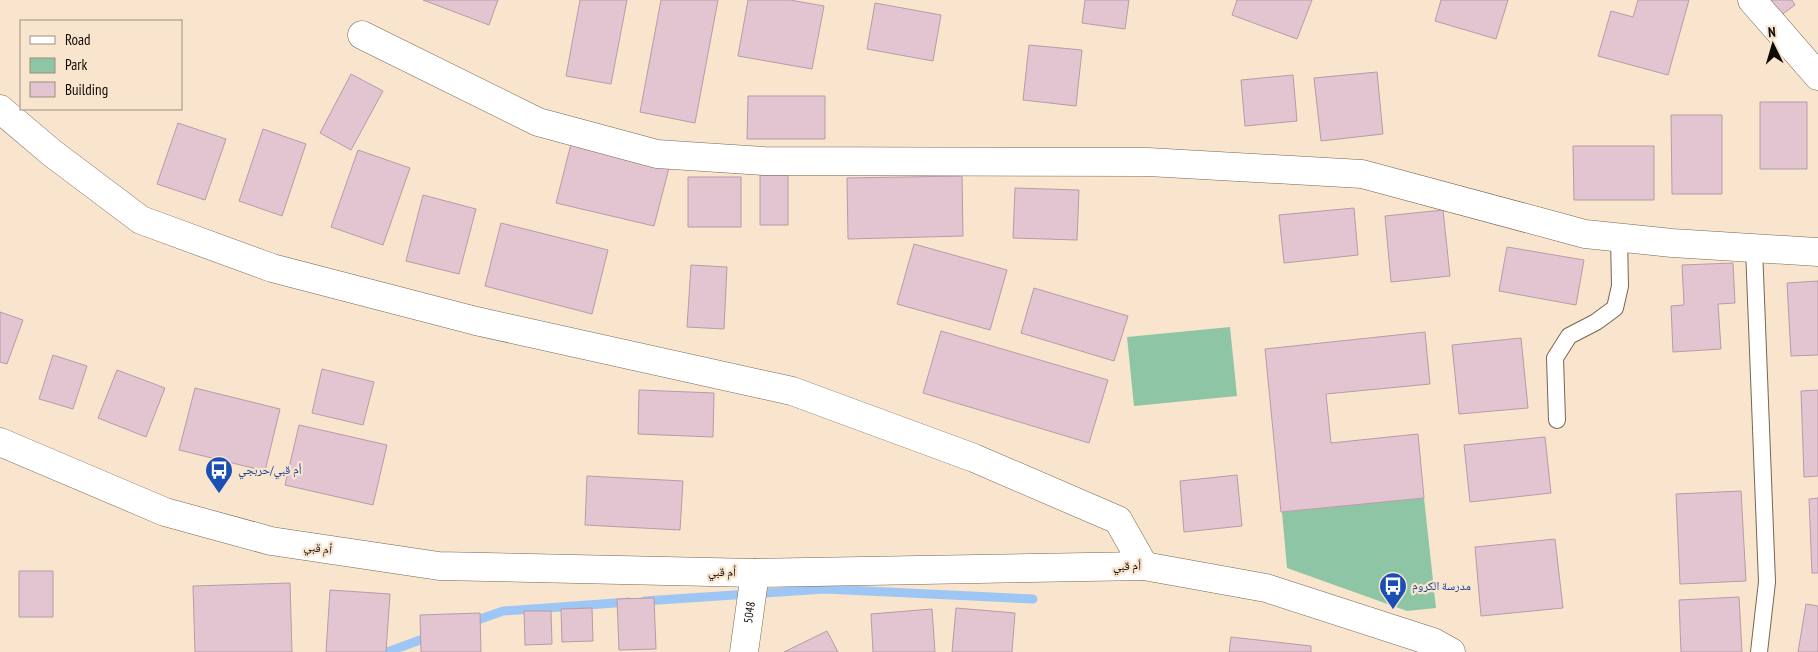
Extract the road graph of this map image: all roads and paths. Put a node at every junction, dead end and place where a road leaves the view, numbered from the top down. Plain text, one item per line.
1 (1752, 0) edge
2 (362, 34) dead end
3 (1818, 76) edge
4 (0, 109) edge
5 (1619, 237) junction
6 (1754, 248) junction
7 (1818, 252) edge
8 (1557, 420) dead end
9 (0, 442) edge
10 (1144, 566) junction
11 (755, 573) junction
12 (744, 652) edge
13 (1451, 652) edge
14 (1759, 652) edge

1 - 3 street
2 - 5 street
4 - 10 street
5 - 6 street
5 - 8 lane
6 - 7 street
6 - 14 lane
9 - 11 street, أم قبي
10 - 11 street, أم قبي
10 - 13 street, أم قبي
11 - 12 street, 5048

